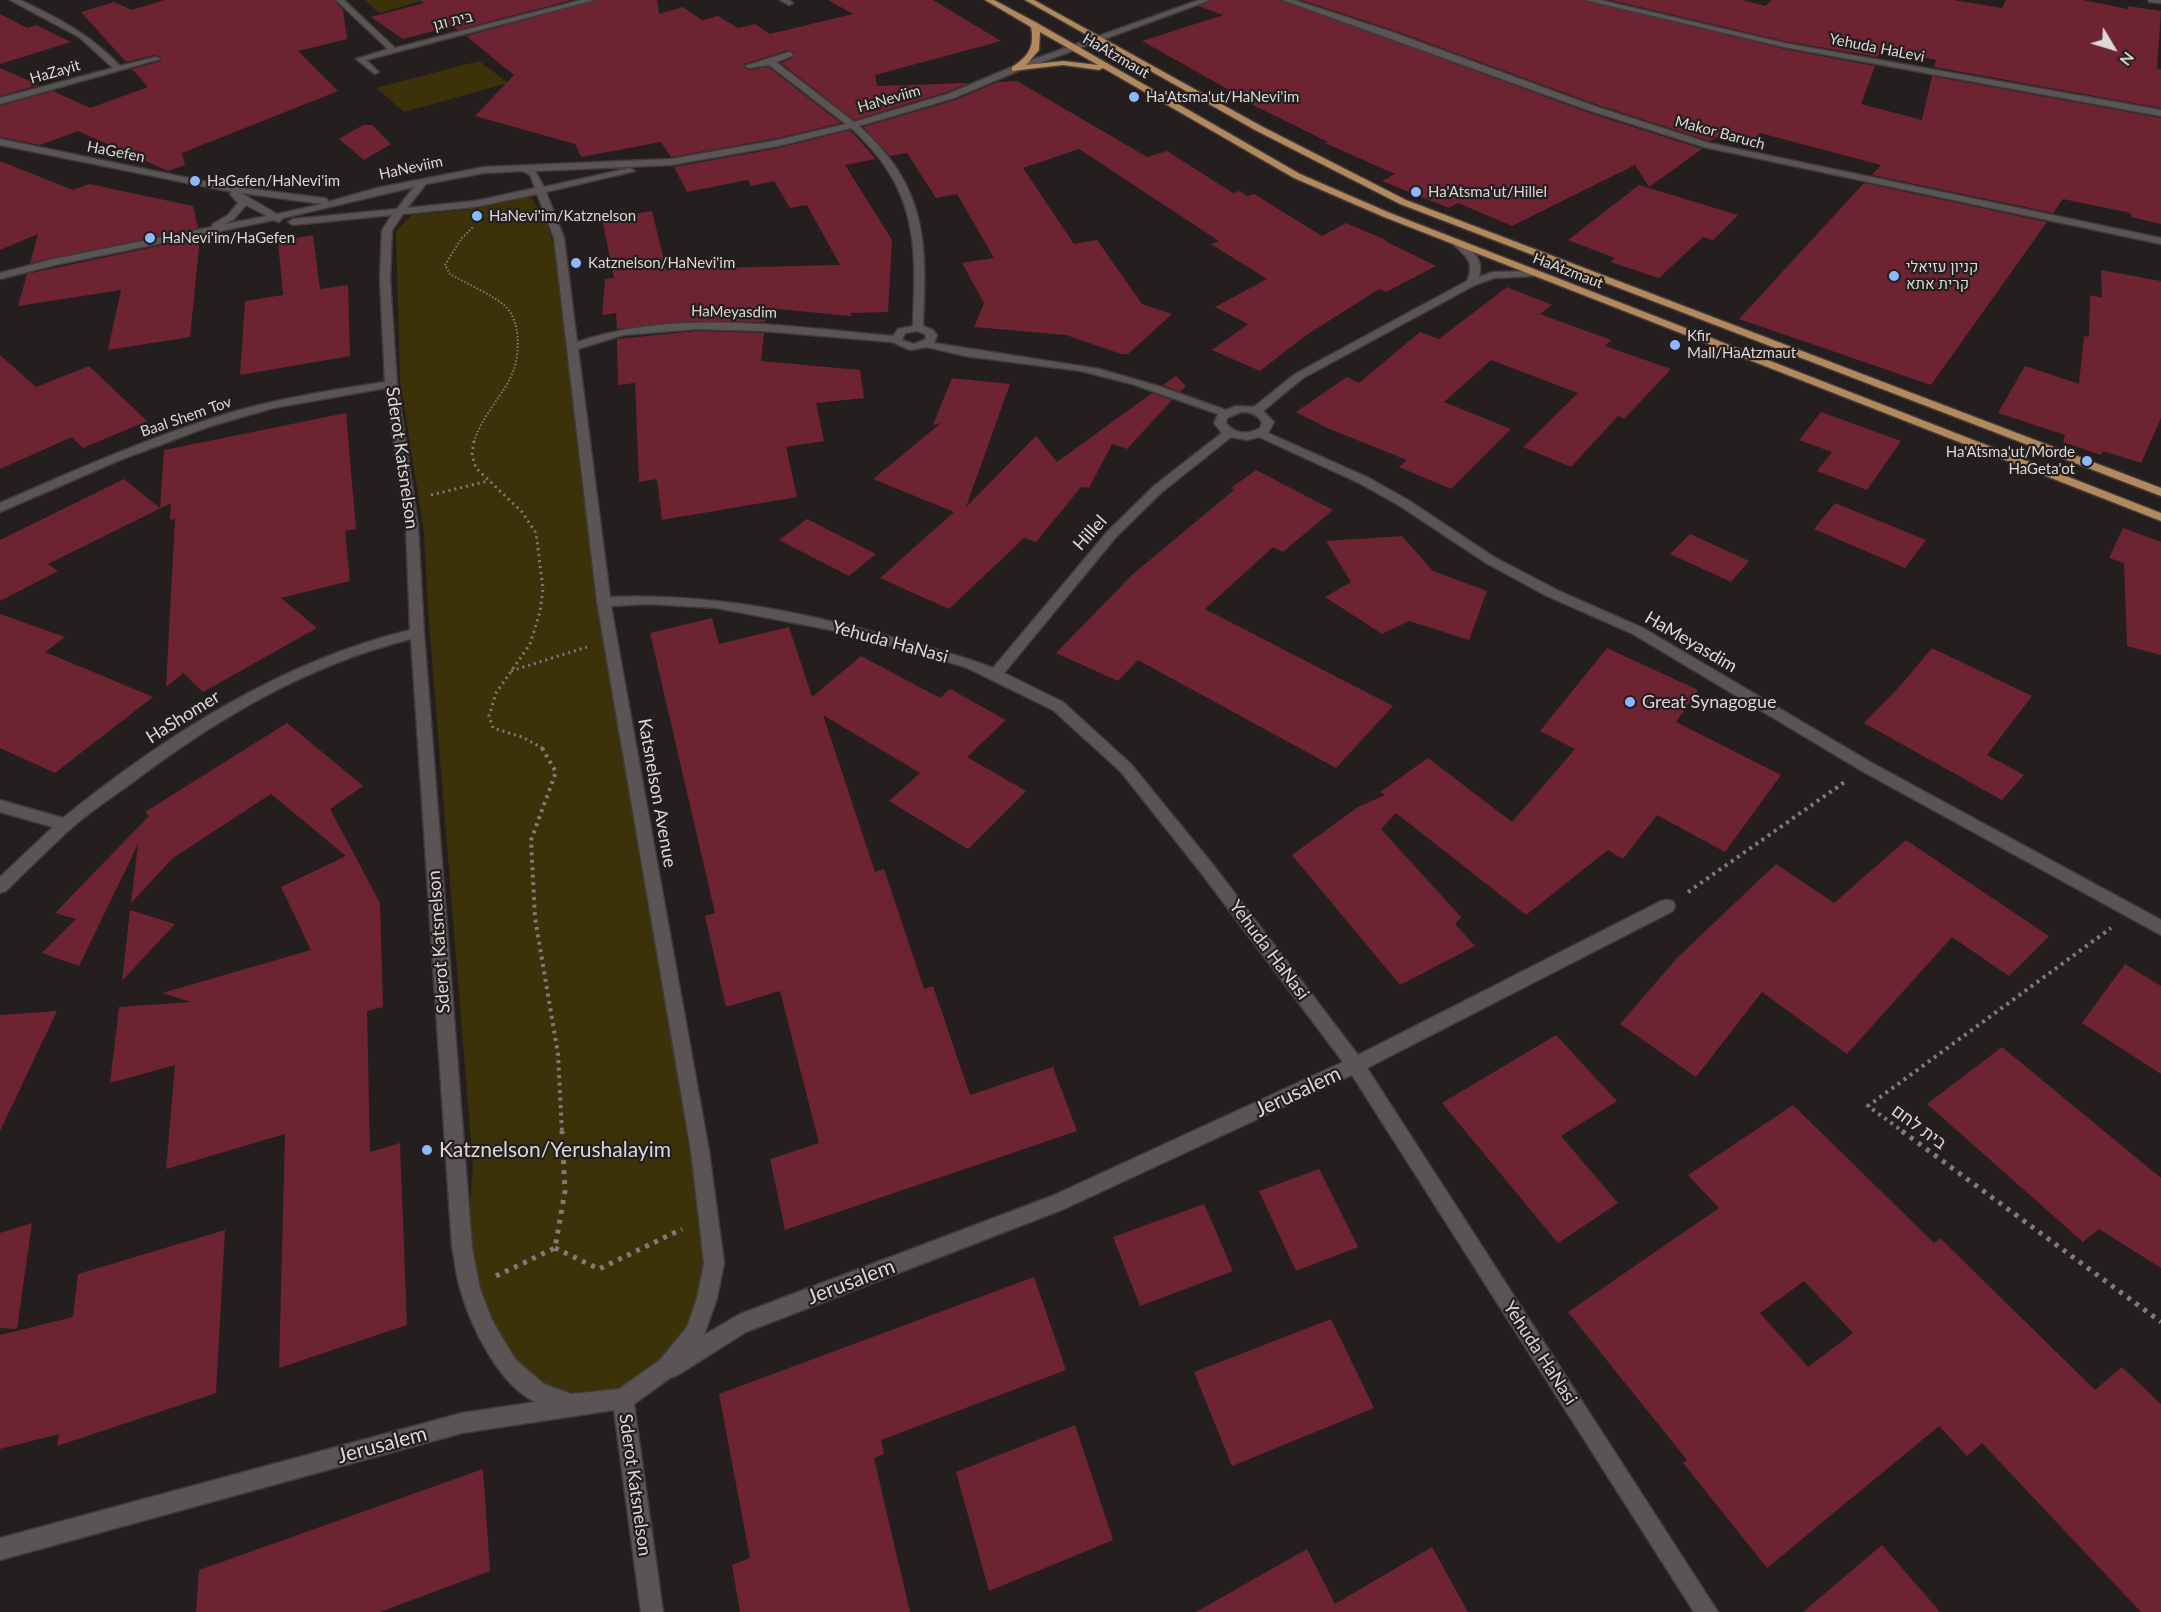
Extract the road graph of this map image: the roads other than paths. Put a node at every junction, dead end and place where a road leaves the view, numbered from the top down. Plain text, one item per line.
1 (14, 0) edge
2 (340, 0) edge
3 (590, 0) edge
4 (989, 0) edge
5 (1029, 0) edge
6 (1206, 0) edge
7 (1287, 0) edge
8 (1590, 0) edge
9 (2152, 0) edge
10 (2161, 2) edge
11 (1034, 26) junction
12 (1100, 39) junction
13 (1073, 48) junction
14 (393, 50) junction
15 (789, 54) dead end
16 (156, 59) dead end
17 (770, 62) junction
18 (748, 66) dead end
19 (117, 68) junction
20 (1016, 69) junction
21 (375, 72) dead end
22 (1118, 75) junction
23 (0, 101) edge
24 (2161, 113) edge
25 (855, 124) junction
26 (0, 142) edge
27 (671, 162) junction
28 (525, 168) junction
29 (424, 181) junction
30 (227, 189) junction
31 (542, 190) junction
32 (238, 196) junction
33 (344, 201) junction
34 (398, 212) junction
35 (275, 217) junction
36 (291, 222) junction
37 (207, 231) junction
38 (162, 241) junction
39 (2161, 241) edge
40 (1457, 243) junction
41 (1533, 273) junction
42 (0, 276) edge
43 (1471, 283) junction
44 (918, 328) junction
45 (896, 339) junction
46 (927, 344) junction
47 (572, 347) junction
48 (391, 384) junction
49 (1256, 411) junction
50 (1225, 413) junction
51 (1229, 433) junction
52 (1261, 434) junction
53 (2161, 492) edge
54 (0, 508) edge
55 (2161, 517) edge
56 (604, 602) junction
57 (417, 633) junction
58 (995, 674) junction
59 (0, 806) edge
60 (65, 825) junction
61 (0, 886) edge
62 (1667, 906) road end
63 (2161, 928) edge
64 (1355, 1065) junction
65 (623, 1399) junction
66 (0, 1549) edge
67 (652, 1612) edge
68 (1707, 1612) edge

1 - 19 street, HaZayit
2 - 14 street
3 - 14 street, בית וגן
4 - 11 main road, HaAtzmaut
5 - 12 main road, HaAtzmaut
6 - 12 street, HaNeviim
7 - 39 street, Makor Baruch
8 - 24 street, Yehuda HaLevi
9 - 10 street
11 - 13 main road, HaAtzmaut
11 - 20 main road
12 - 13 street, HaNeviim
12 - 53 main road, HaAtzmaut
13 - 20 street, HaNeviim
13 - 22 main road, HaAtzmaut
14 - 21 street, בית וגן
15 - 17 street
16 - 19 street, HaZayit
17 - 18 street
17 - 25 street
19 - 23 street, HaZayit
20 - 22 main road
20 - 25 street, HaNeviim
22 - 40 main road, HaAtzmaut
25 - 27 street, HaNeviim
25 - 44 street
26 - 30 street, HaGefen
27 - 28 street, HaNeviim
27 - 31 street, HaNeviim
28 - 29 street, HaNeviim
28 - 31 street, Katsnelson Avenue
29 - 33 street, HaNeviim
29 - 34 street, Sderot Katsnelson
30 - 32 street, HaGefen
30 - 33 street, HaGefen
31 - 34 street, HaNeviim
31 - 47 street, Katsnelson Avenue
32 - 35 street, HaGefen
32 - 37 street
33 - 35 street, HaNeviim
34 - 36 street, HaNeviim
34 - 48 street, Sderot Katsnelson
35 - 36 street, HaGefen
35 - 37 street, HaNeviim
36 - 38 street, HaNeviim
37 - 38 street, HaNeviim
38 - 42 street, HaNeviim
40 - 41 main road, HaAtzmaut
40 - 43 street
41 - 43 street
41 - 55 main road, HaAtzmaut
43 - 49 street
44 - 45 street
44 - 46 street
45 - 46 street, HaMeyasdim
45 - 47 street, HaMeyasdim
46 - 50 street
47 - 56 street, Katsnelson Avenue
48 - 54 street, Baal Shem Tov
48 - 57 street, Sderot Katsnelson
49 - 50 street
49 - 52 street
50 - 51 street
51 - 52 street
51 - 58 street, Hillel
52 - 63 street, HaMeyasdim
56 - 58 street, Yehuda HaNasi
56 - 65 street, Katsnelson Avenue
57 - 60 street, HaShomer
57 - 65 street, Sderot Katsnelson
58 - 64 street, Yehuda HaNasi
59 - 60 street
60 - 61 street, HaShomer
62 - 64 street, Jerusalem
64 - 65 street, Jerusalem
64 - 68 street, Yehuda HaNasi
65 - 66 street, Jerusalem
65 - 67 street, Sderot Katsnelson

